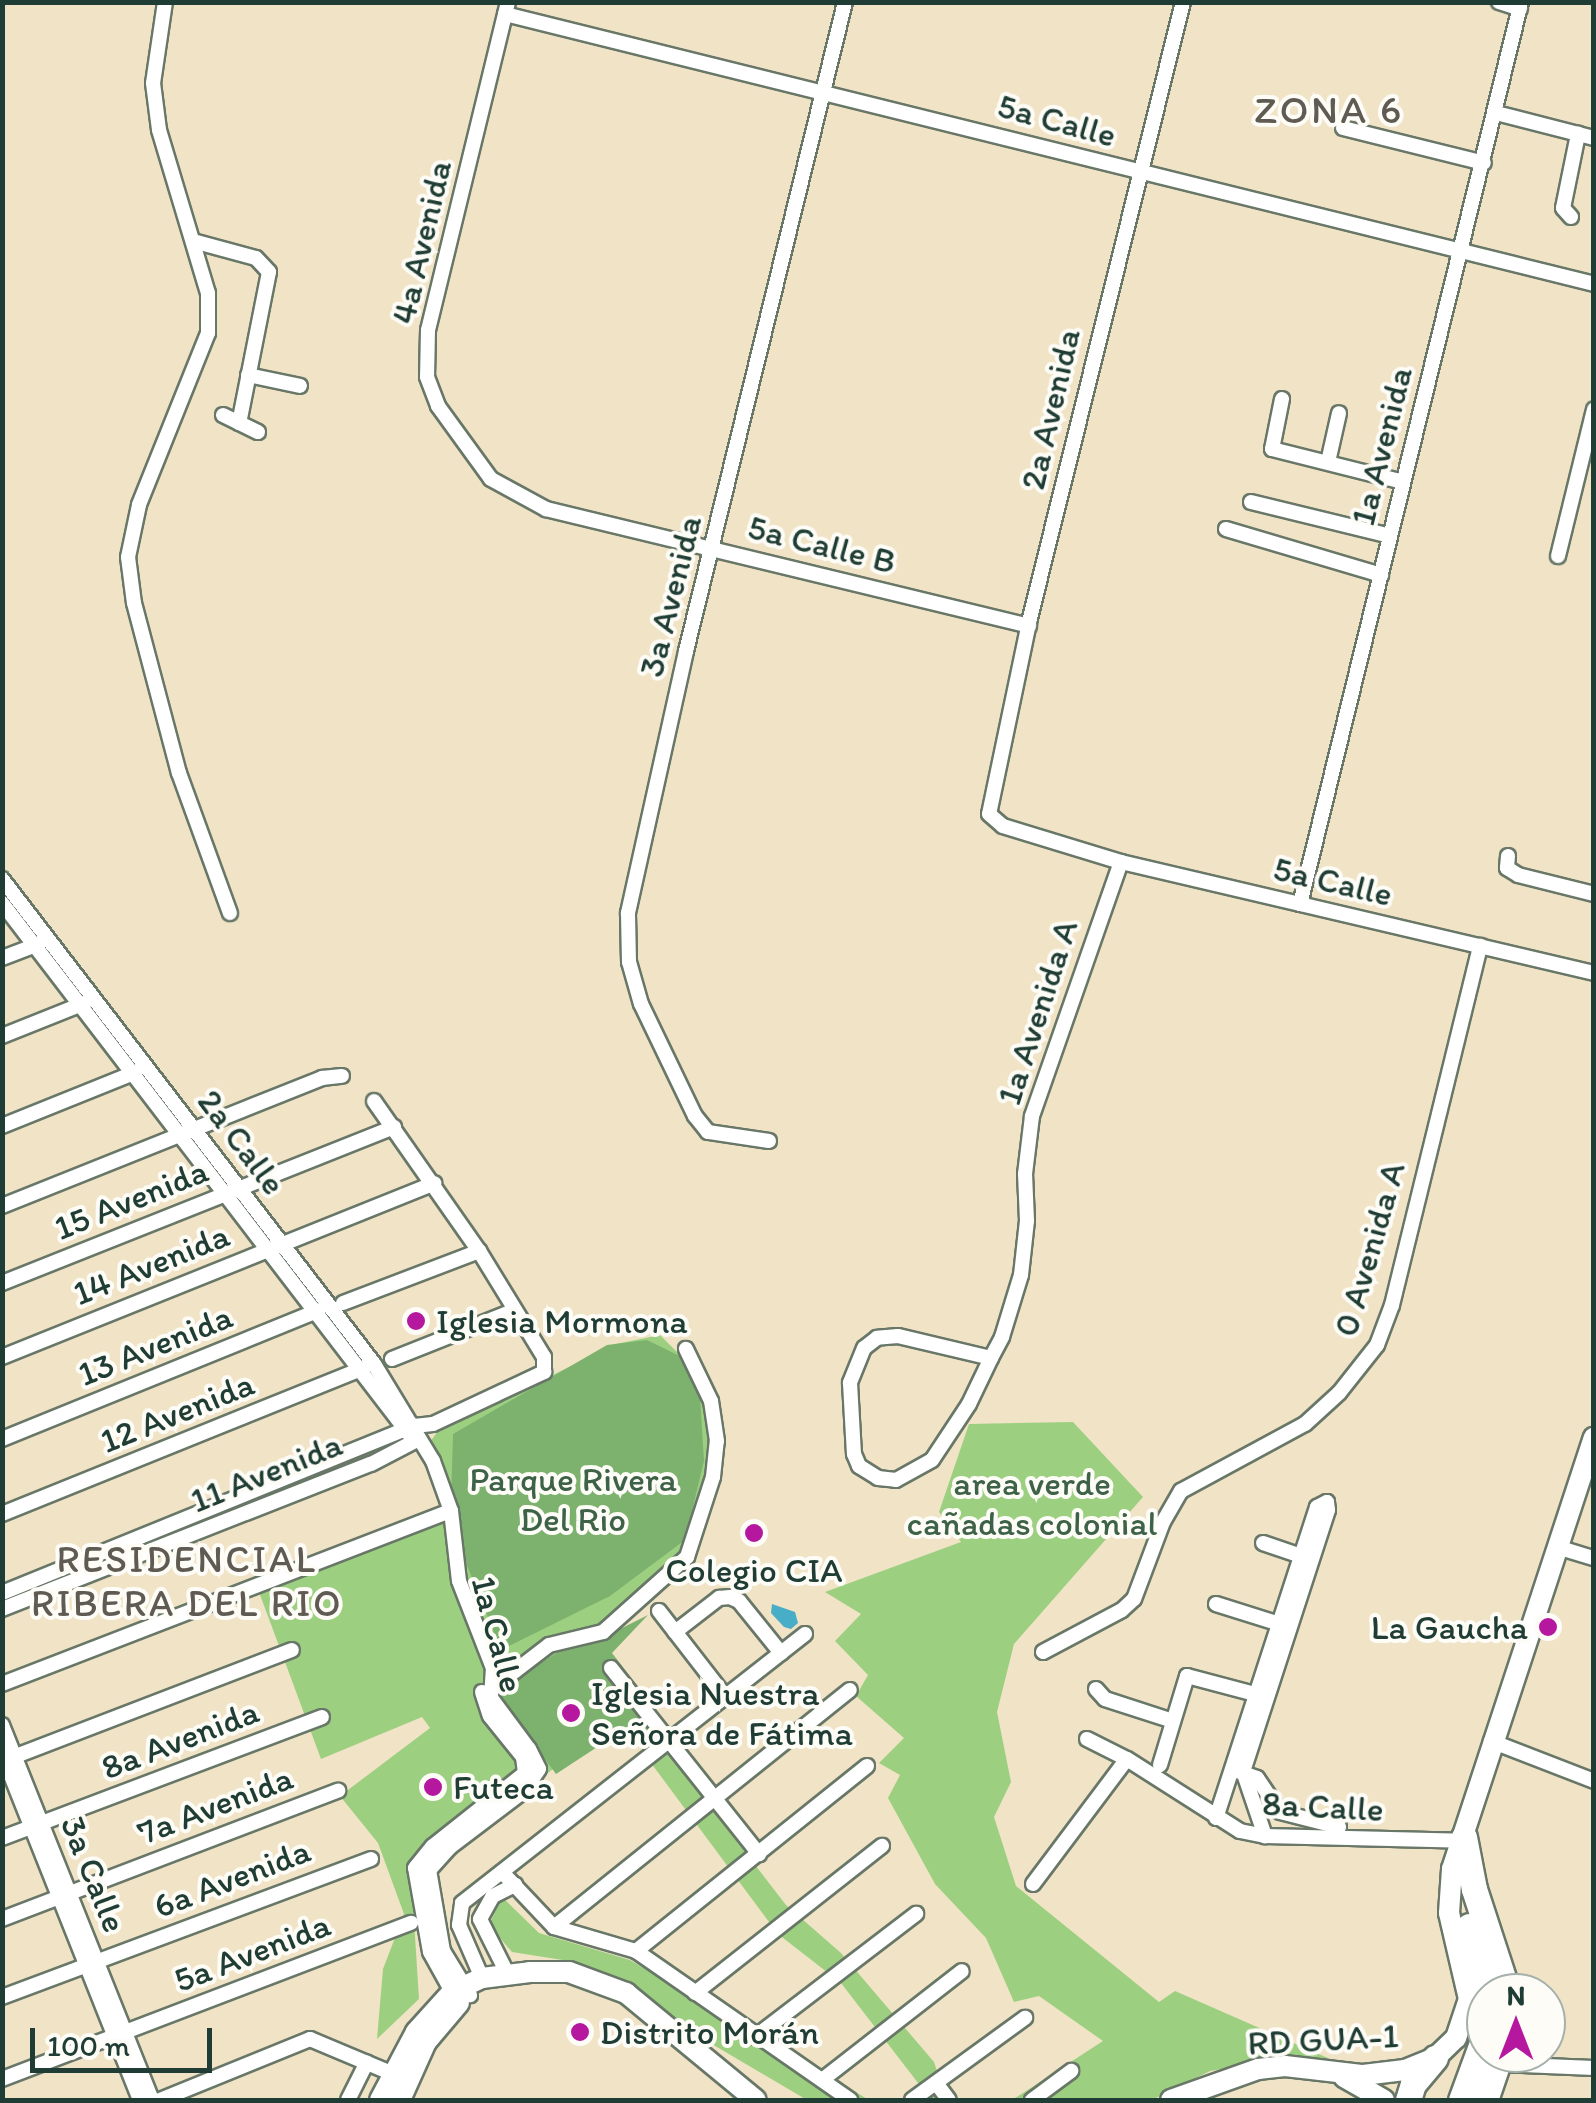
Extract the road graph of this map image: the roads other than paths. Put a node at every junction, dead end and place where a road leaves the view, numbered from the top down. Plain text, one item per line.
1 (165, 2) edge
2 (845, 2) edge
3 (1183, 2) edge
4 (1498, 2) edge
5 (1520, 6) edge
6 (507, 8) edge
7 (824, 90) junction
8 (1496, 113) junction
9 (1343, 128) dead end
10 (1578, 134) junction
11 (1594, 138) edge
12 (1484, 163) junction
13 (1140, 173) junction
14 (1571, 217) dead end
15 (193, 241) junction
16 (1462, 249) junction
17 (1594, 284) edge
18 (248, 375) junction
19 (300, 386) dead end
20 (1282, 398) dead end
21 (1594, 409) edge
22 (1339, 414) dead end
23 (223, 416) dead end
24 (239, 423) junction
25 (258, 432) dead end
26 (1328, 462) junction
27 (491, 479) joint
28 (1403, 482) junction
29 (1251, 502) dead end
30 (1226, 529) dead end
31 (1390, 536) junction
32 (712, 548) junction
33 (1558, 556) dead end
34 (1380, 575) junction
35 (1029, 626) junction
36 (1003, 826) joint
37 (1508, 856) dead end
38 (1121, 862) junction
39 (4, 882) edge
40 (1594, 894) edge
41 (2, 903) edge
42 (1300, 904) junction
43 (230, 913) dead end
44 (50, 939) junction
45 (34, 946) junction
46 (1480, 946) junction
47 (2, 958) edge
48 (1594, 972) edge
49 (95, 998) junction
50 (78, 1006) junction
51 (2, 1036) edge
52 (147, 1067) junction
53 (130, 1074) junction
54 (342, 1076) dead end
55 (374, 1101) dead end
56 (2, 1126) edge
57 (394, 1126) junction
58 (196, 1130) junction
59 (180, 1138) junction
60 (769, 1141) dead end
61 (434, 1183) junction
62 (238, 1187) junction
63 (222, 1195) junction
64 (2, 1206) edge
65 (282, 1243) junction
66 (265, 1251) junction
67 (480, 1251) junction
68 (2, 1282) edge
69 (329, 1307) junction
70 (515, 1310) junction
71 (686, 1350) dead end
72 (2, 1357) edge
73 (991, 1358) junction
74 (392, 1359) dead end
75 (367, 1367) junction
76 (2, 1438) edge
77 (1594, 1438) edge
78 (418, 1439) junction
79 (447, 1512) junction
80 (2, 1514) edge
81 (1263, 1543) dead end
82 (1557, 1547) junction
83 (1594, 1558) edge
84 (2, 1593) edge
85 (1216, 1604) dead end
86 (2, 1609) edge
87 (659, 1611) dead end
88 (1285, 1626) junction
89 (675, 1632) junction
90 (805, 1634) dead end
91 (292, 1650) dead end
92 (1043, 1652) dead end
93 (781, 1653) junction
94 (611, 1668) dead end
95 (2, 1684) edge
96 (1096, 1689) dead end
97 (850, 1690) dead end
98 (485, 1694) junction
99 (725, 1696) junction
100 (1262, 1696) junction
101 (322, 1718) dead end
102 (1174, 1721) junction
103 (2, 1724) edge
104 (1087, 1739) dead end
105 (1491, 1741) junction
106 (667, 1742) junction
107 (6, 1758) edge
108 (1128, 1759) junction
109 (1160, 1765) dead end
110 (867, 1766) dead end
111 (1238, 1772) junction
112 (1594, 1782) edge
113 (338, 1791) dead end
114 (713, 1799) junction
115 (1216, 1818) junction
116 (37, 1825) junction
117 (1340, 1827) dead end
118 (1266, 1836) junction
119 (2, 1838) edge
120 (1462, 1842) junction
121 (882, 1846) dead end
122 (759, 1854) junction
123 (370, 1859) dead end
124 (502, 1872) junction
125 (1034, 1884) dead end
126 (515, 1885) junction
127 (64, 1895) junction
128 (916, 1914) dead end
129 (2, 1919) edge
130 (412, 1923) dead end
131 (554, 1926) junction
132 (636, 1951) junction
133 (91, 1963) junction
134 (962, 1971) dead end
135 (508, 1973) junction
136 (1485, 1973) edge
137 (1501, 1973) edge
138 (465, 1990) junction
139 (695, 1993) junction
140 (2, 1997) edge
141 (1025, 2018) dead end
142 (120, 2034) junction
143 (755, 2037) junction
144 (1434, 2058) junction
145 (367, 2062) junction
146 (1566, 2065) edge
147 (1594, 2068) edge
148 (390, 2069) junction
149 (1070, 2071) dead end
150 (1473, 2073) edge
151 (1484, 2073) edge
152 (1492, 2073) edge
153 (1338, 2074) junction
154 (2, 2079) edge
155 (822, 2080) junction
156 (936, 2083) junction
157 (140, 2100) edge
158 (152, 2100) edge
159 (160, 2100) edge
160 (348, 2100) edge
161 (400, 2100) edge
162 (756, 2100) edge
163 (850, 2100) edge
164 (912, 2100) edge
165 (950, 2100) edge
166 (1032, 2100) edge
167 (1171, 2100) edge
168 (1384, 2100) edge
169 (1408, 2100) edge
170 (1465, 2100) edge
171 (1485, 2100) edge
172 (379, 2101) edge

1 - 15 street
2 - 7 street, 3a Avenida
3 - 13 street, 2a Avenida
4 - 5 street
5 - 8 street, 1a Avenida
6 - 7 street, 5a Calle
6 - 27 street, 4a Avenida
7 - 13 street, 5a Calle
7 - 32 street, 3a Avenida
8 - 10 street
8 - 12 street, 1a Avenida
9 - 12 street
10 - 11 street
10 - 14 street
12 - 16 street, 1a Avenida
13 - 16 street, 5a Calle
13 - 35 street, 2a Avenida
15 - 18 street
15 - 43 street
16 - 17 street, 5a Calle
16 - 28 street, 1a Avenida
18 - 19 street
18 - 24 street
20 - 26 street
21 - 33 street
22 - 26 street
23 - 24 street
24 - 25 street
26 - 28 street
27 - 32 street, 5a Calle B
28 - 31 street, 1a Avenida
29 - 31 street
30 - 34 street
31 - 34 street, 1a Avenida
32 - 35 street, 5a Calle B
32 - 60 street, 3a Avenida
34 - 42 street, 1a Avenida
35 - 36 street, 2a Avenida
36 - 38 street, 5a Calle
37 - 40 street
38 - 42 street, 5a Calle
38 - 73 street, 1a Avenida A
39 - 44 street, 2a Calle
41 - 45 street, 2a Calle
42 - 46 street, 5a Calle
44 - 45 street
44 - 49 street, 2a Calle
45 - 47 street
45 - 50 street, 2a Calle
46 - 48 street, 5a Calle
46 - 92 street, 0 Avenida A
49 - 50 street
49 - 52 street, 2a Calle
50 - 51 street
50 - 53 street, 2a Calle
52 - 53 street
52 - 58 street, 2a Calle
53 - 56 street
53 - 59 street, 2a Calle
54 - 58 street
55 - 57 street
57 - 61 street
57 - 62 street, 15 Avenida
58 - 59 street
58 - 62 street, 2a Calle
59 - 63 street, 2a Calle
59 - 64 street
61 - 65 street, 14 Avenida
61 - 67 street
62 - 63 street, 15 Avenida
62 - 65 street, 2a Calle
63 - 66 street, 2a Calle
63 - 68 street, 15 Avenida
65 - 66 street, 14 Avenida
65 - 69 street, 2a Calle
66 - 69 street, 2a Calle
66 - 72 street, 14 Avenida
67 - 69 street, 13 Avenida
67 - 70 street
69 - 75 street, 2a Calle
69 - 76 street, 13 Avenida
70 - 74 street
70 - 78 street, 11 Avenida
71 - 98 street
73 - 73 street, 1a Avenida A
75 - 78 street, 2a Calle
75 - 80 street, 12 Avenida
77 - 82 main road, RD GUA-1
78 - 79 street, 1a Calle
78 - 84 street, 11 Avenida
78 - 86 street, 11 Avenida
79 - 95 street
79 - 98 street, 1a Calle
81 - 88 street
82 - 83 street
82 - 105 main road, RD GUA-1
85 - 88 street
87 - 89 street
88 - 100 street
89 - 93 street
89 - 99 street
90 - 93 street
91 - 107 street
93 - 99 street
94 - 106 street
96 - 102 street
97 - 114 street
98 - 138 street, 1a Calle
99 - 106 street
100 - 102 street
100 - 111 street
101 - 116 street, 8a Avenida
102 - 109 street
103 - 107 street, 3a Calle
104 - 108 street, 8a Calle
105 - 112 street
105 - 120 main road, RD GUA-1
106 - 114 street
106 - 124 street
107 - 116 street, 3a Calle
108 - 115 street, 8a Calle
108 - 125 street
110 - 122 street
111 - 115 street
111 - 117 street
111 - 118 street
113 - 127 street, 7a Avenida
114 - 122 street
114 - 131 street
115 - 118 street, 8a Calle
116 - 119 street, 8a Avenida
116 - 127 street, 3a Calle
118 - 120 street, 8a Calle
120 - 136 highway
120 - 137 highway
120 - 144 main road, RD GUA-1
121 - 139 street
122 - 132 street
123 - 133 street, 6a Avenida
124 - 126 street
124 - 138 street
126 - 131 street
126 - 135 street
127 - 129 street, 7a Avenida
127 - 133 street, 3a Calle
128 - 143 street
130 - 142 street, 5a Avenida
131 - 132 street
132 - 139 street
133 - 140 street, 6a Avenida
133 - 142 street, 3a Calle
134 - 155 street
135 - 138 main road
135 - 162 main road
138 - 148 main road
138 - 161 main road
139 - 143 street
141 - 156 street
142 - 154 street, 5a Avenida
142 - 157 street, 3a Calle
142 - 158 street, 3a Calle
143 - 155 street
144 - 153 main road, RD GUA-1
144 - 169 highway
145 - 148 street
145 - 159 street
145 - 160 street
146 - 147 street
148 - 172 main road
149 - 166 street
150 - 170 highway
151 - 170 highway
152 - 171 highway
153 - 167 main road, RD GUA-1
153 - 168 main road
155 - 163 street
156 - 164 street
156 - 165 street

